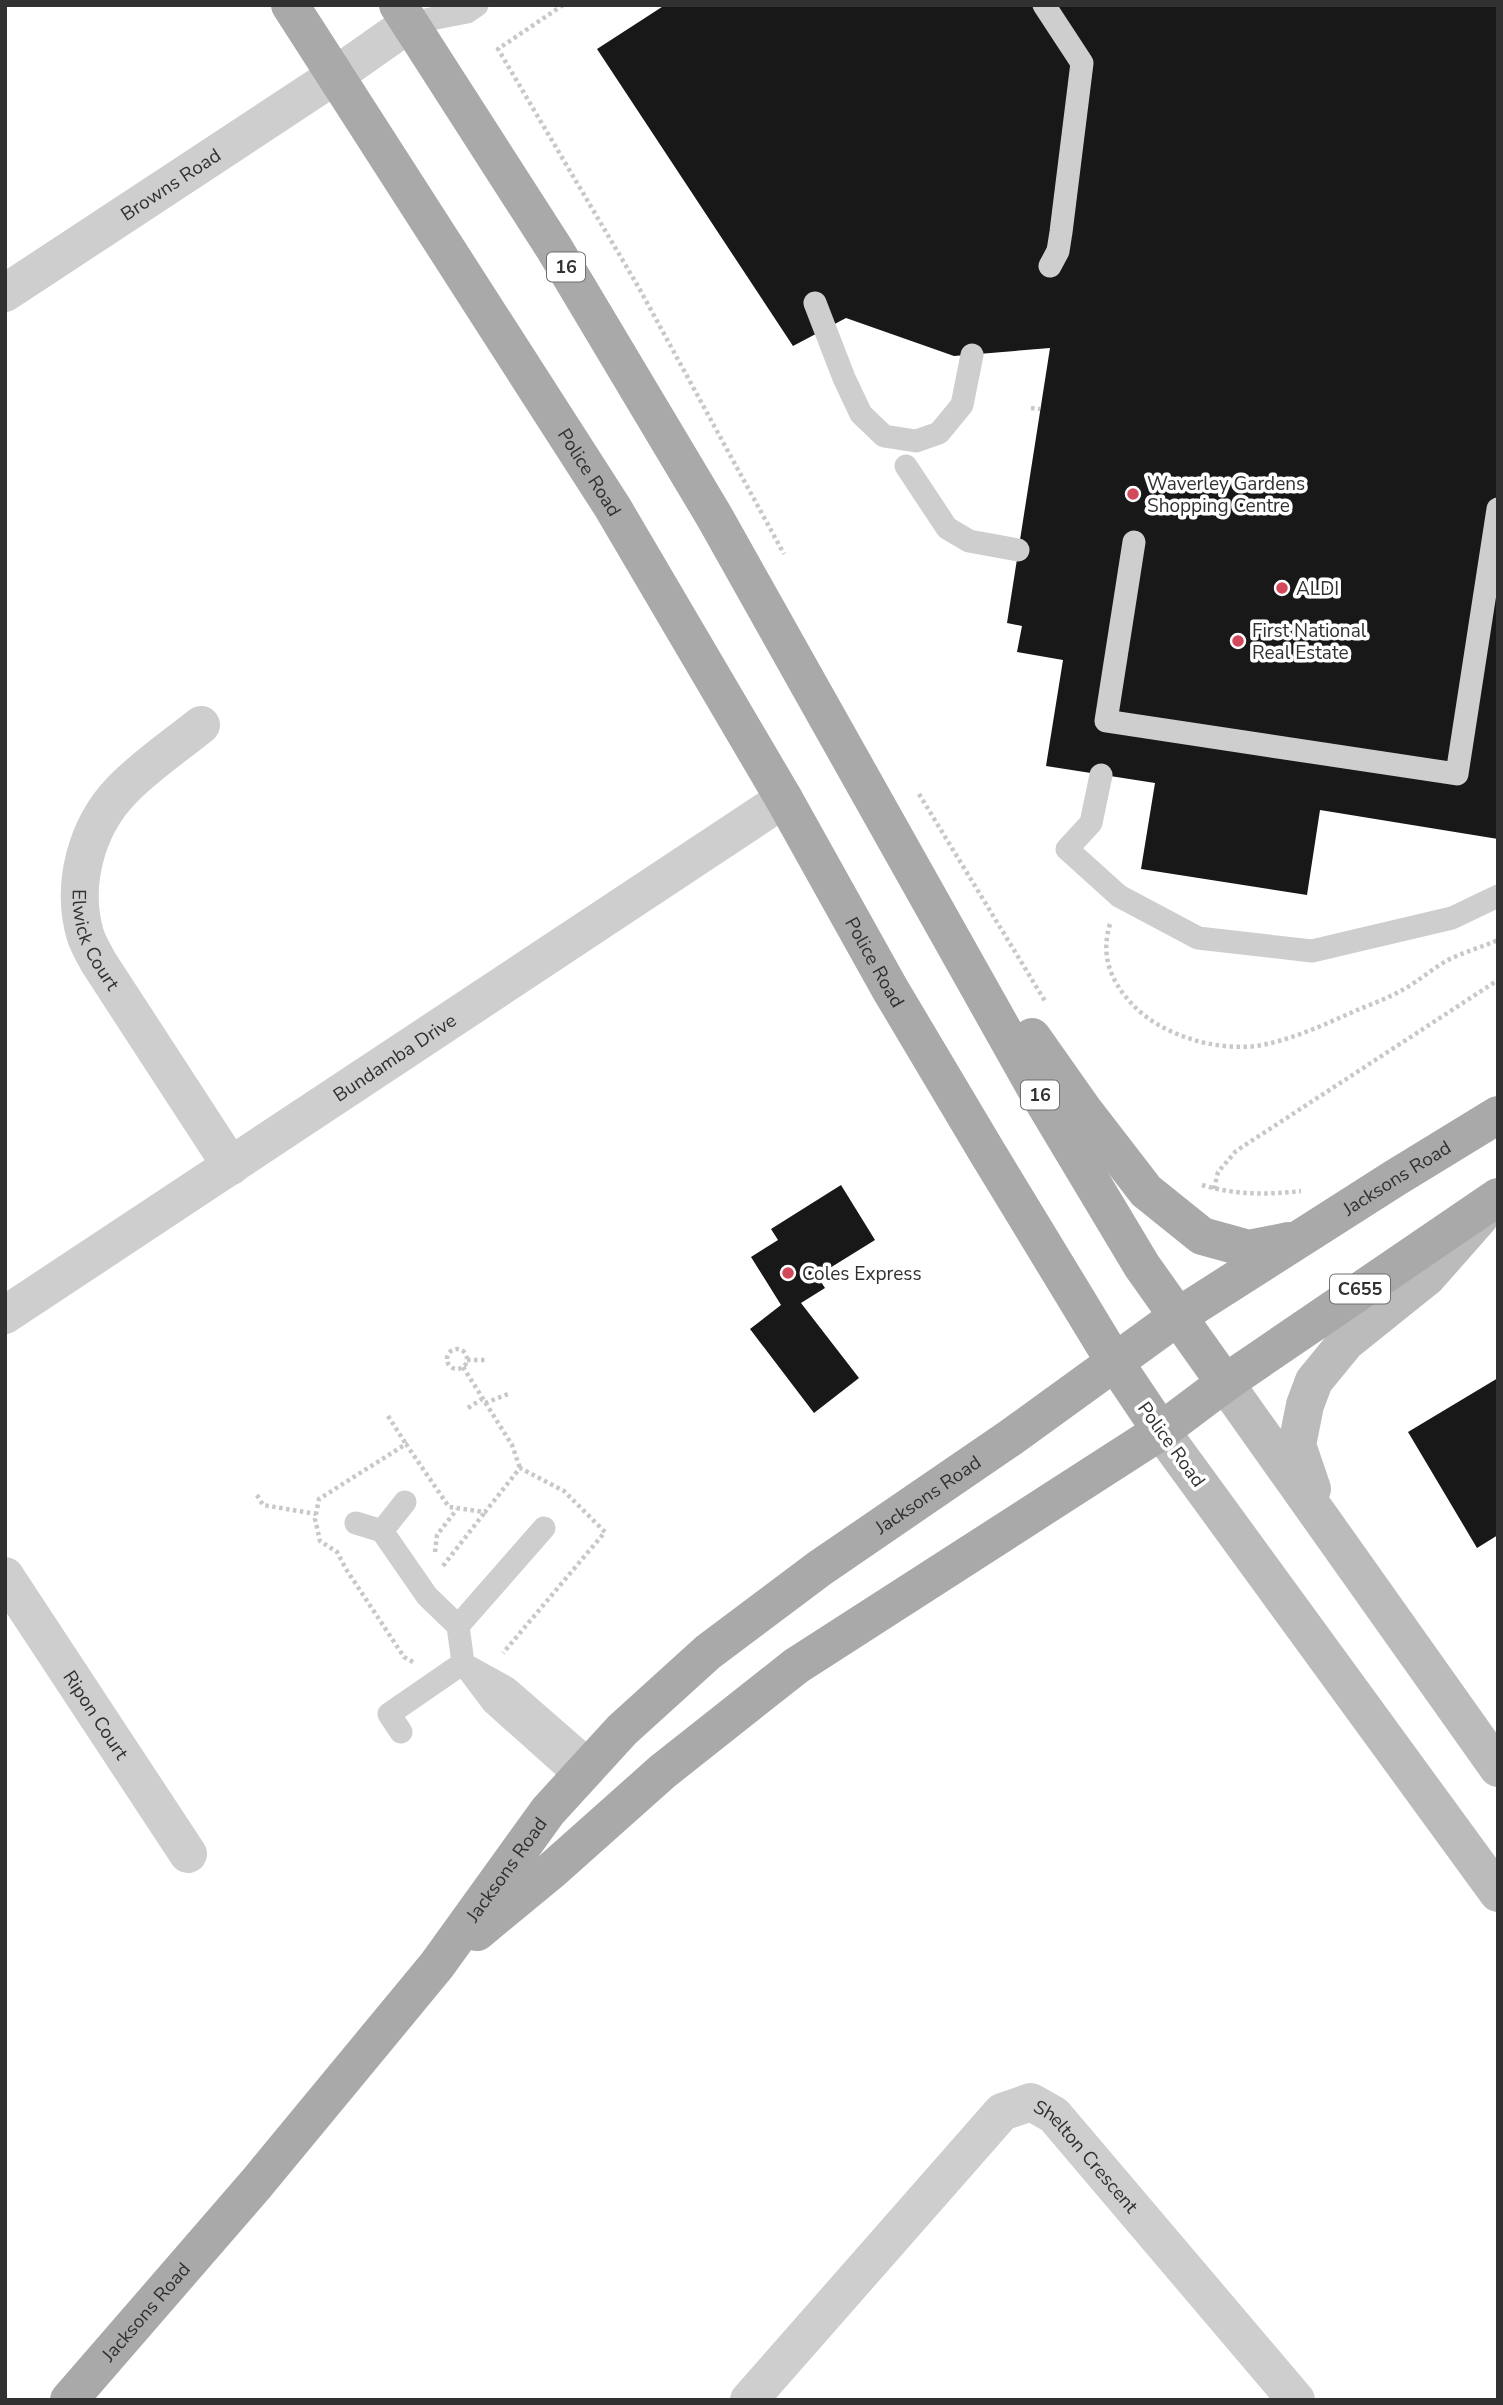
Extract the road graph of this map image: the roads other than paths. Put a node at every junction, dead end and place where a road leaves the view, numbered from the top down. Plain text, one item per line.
1 (290, 5) edge
2 (477, 5) edge
3 (1044, 5) edge
4 (408, 11) edge
5 (336, 75) junction
6 (1050, 266) dead end
7 (5, 293) edge
8 (815, 303) dead end
9 (972, 355) dead end
10 (906, 466) dead end
11 (1498, 509) edge
12 (1134, 542) dead end
13 (1018, 550) dead end
14 (201, 725) dead end
15 (1101, 775) dead end
16 (784, 799) junction
17 (912, 867) junction
18 (1498, 896) edge
19 (1498, 1115) edge
20 (231, 1166) junction
21 (1497, 1198) edge
22 (1302, 1239) junction
23 (5, 1315) edge
24 (1177, 1317) junction
25 (1114, 1361) junction
26 (1225, 1382) junction
27 (1161, 1430) junction
28 (405, 1502) dead end
29 (1324, 1522) junction
30 (356, 1523) dead end
31 (544, 1528) dead end
32 (382, 1531) junction
33 (5, 1576) edge
34 (457, 1626) junction
35 (463, 1662) junction
36 (401, 1732) dead end
37 (1498, 1768) edge
38 (585, 1771) junction
39 (188, 1854) dead end
40 (1498, 1893) edge
41 (437, 1965) junction
42 (69, 2400) edge
43 (749, 2400) edge
44 (1296, 2400) edge

1 - 5 main road, Police Road
2 - 4 lane
3 - 6 lane
4 - 5 street, Browns Road
4 - 17 main road, 16
5 - 7 street, Browns Road
5 - 16 main road, Police Road
8 - 9 lane
10 - 13 lane
11 - 12 lane
14 - 20 street, Elwick Court
15 - 18 lane
16 - 20 street, Bundamba Drive
16 - 25 main road, Police Road
17 - 22 main road
17 - 24 main road, 16
19 - 22 main road, Jacksons Road
20 - 23 street, Bundamba Drive
21 - 26 main road, Jacksons Road / C655
21 - 29 main road
22 - 24 main road, Jacksons Road
24 - 25 main road, Jacksons Road
24 - 26 main road, 16
25 - 27 main road, Police Road
25 - 38 main road, Jacksons Road
26 - 27 main road, Jacksons Road / C655
26 - 29 main road, 16
27 - 40 main road, Police Road
27 - 41 main road, Jacksons Road
28 - 32 lane
29 - 37 main road, 16
30 - 32 lane
31 - 34 lane
32 - 34 lane
33 - 39 street, Ripon Court
34 - 35 lane
35 - 36 lane
35 - 38 lane
38 - 41 main road, Jacksons Road
41 - 42 main road, Jacksons Road
43 - 44 street, Shelton Crescent

